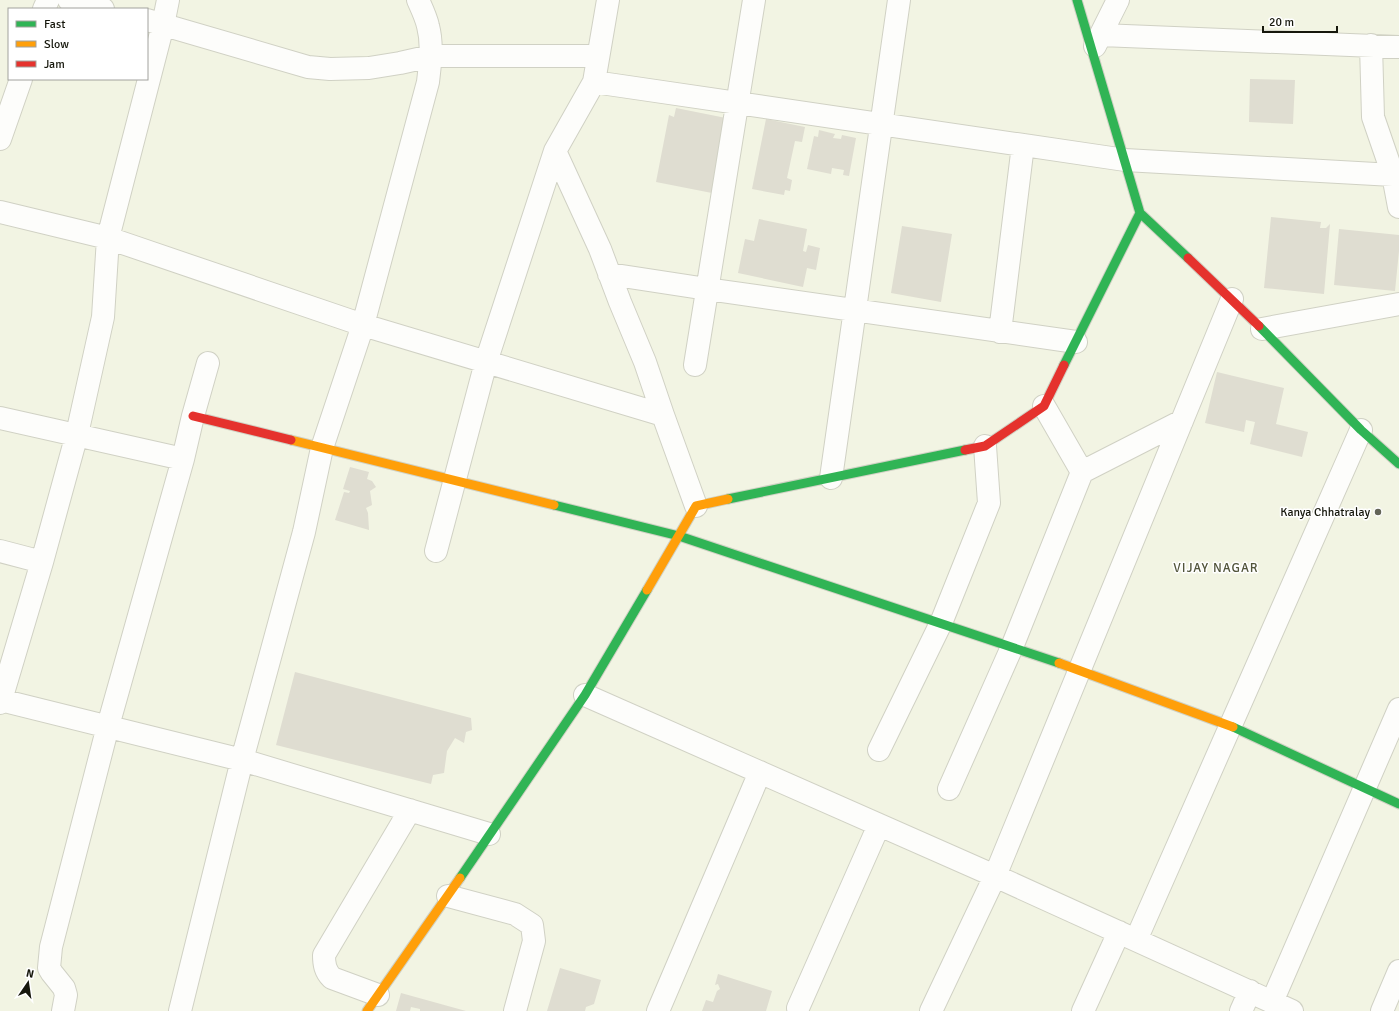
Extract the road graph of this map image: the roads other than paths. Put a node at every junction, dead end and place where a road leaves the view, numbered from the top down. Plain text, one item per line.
1 (68, 0) edge
2 (168, 0) edge
3 (418, 0) edge
4 (608, 0) edge
5 (754, 0) edge
6 (898, 0) edge
7 (1077, 0) edge
8 (1118, 0) edge
9 (99, 8) edge
10 (155, 23) edge
11 (1097, 43) junction
12 (1371, 45) junction
13 (1399, 46) edge
14 (148, 55) edge
15 (431, 56) junction
16 (598, 56) junction
17 (21, 80) edge
18 (143, 80) edge
19 (594, 82) junction
20 (737, 103) junction
21 (881, 124) junction
22 (0, 139) edge
23 (1023, 145) junction
24 (555, 150) junction
25 (1125, 160) junction
26 (1396, 173) edge
27 (1399, 207) edge
28 (0, 212) edge
29 (1140, 213) junction
30 (108, 238) junction
31 (609, 274) junction
32 (707, 289) junction
33 (1232, 299) junction
34 (1399, 304) edge
35 (854, 310) junction
36 (364, 325) junction
37 (1262, 329) junction
38 (1000, 332) junction
39 (1076, 342) junction
40 (486, 362) junction
41 (208, 363) dead end
42 (695, 365) dead end
43 (1044, 406) junction
44 (193, 416) junction
45 (663, 416) junction
46 (0, 418) edge
47 (1182, 421) junction
48 (1361, 430) junction
49 (77, 434) junction
50 (985, 446) junction
51 (322, 448) junction
52 (183, 459) junction
53 (1399, 464) edge
54 (1082, 472) junction
55 (831, 478) junction
56 (455, 480) junction
57 (696, 506) junction
58 (679, 536) junction
59 (0, 550) edge
60 (436, 551) dead end
61 (42, 562) junction
62 (940, 623) junction
63 (1012, 647) junction
64 (1080, 670) junction
65 (585, 695) junction
66 (0, 701) edge
67 (1399, 709) edge
68 (108, 726) junction
69 (1231, 726) junction
70 (879, 750) dead end
71 (242, 760) junction
72 (760, 772) junction
73 (1365, 787) junction
74 (949, 788) dead end
75 (1399, 804) edge
76 (410, 810) junction
77 (879, 825) junction
78 (489, 834) junction
79 (995, 876) junction
80 (448, 896) junction
81 (1128, 936) junction
82 (1399, 971) edge
83 (1250, 991) junction
84 (1272, 1002) junction
85 (372, 1003) edge
86 (798, 1008) dead end
87 (63, 1011) edge
88 (180, 1011) edge
89 (516, 1011) edge
90 (658, 1011) edge
91 (931, 1011) edge
92 (1083, 1011) edge
93 (1241, 1011) edge
94 (1292, 1011) edge
95 (1382, 1011) edge

1 - 9 street
2 - 10 street
3 - 15 street
4 - 16 street
5 - 20 street
6 - 21 street
7 - 11 street
8 - 11 street
10 - 14 street
10 - 15 street
11 - 12 street
11 - 25 street
12 - 13 street
12 - 26 street
15 - 16 street
15 - 36 street
16 - 19 street
17 - 22 street
18 - 30 street
19 - 20 street
19 - 24 street
20 - 21 street
20 - 32 street
21 - 23 street
21 - 35 street
23 - 25 street
23 - 38 street
24 - 31 street
24 - 40 street
25 - 26 street
25 - 29 street
26 - 27 street
28 - 30 street
29 - 33 street
29 - 39 street
30 - 36 street
30 - 49 street
31 - 32 street
31 - 45 street
32 - 35 street
32 - 42 street
33 - 37 street
33 - 47 street
34 - 37 street
35 - 38 street
35 - 55 street
36 - 40 street
36 - 51 street
37 - 48 street
38 - 39 street
39 - 43 street
40 - 45 street
40 - 56 street
41 - 44 street
43 - 50 street
43 - 54 street
44 - 51 street
44 - 52 street
45 - 57 street
46 - 49 street
47 - 54 street
47 - 64 street
48 - 53 street
48 - 69 street
49 - 52 street
49 - 61 street
50 - 55 street
50 - 62 street
51 - 56 street
51 - 71 street
52 - 68 street
54 - 63 street
55 - 57 street
56 - 58 street
56 - 60 street
57 - 58 street
58 - 62 street
58 - 65 street
59 - 61 street
61 - 66 street
62 - 63 street
62 - 70 street
63 - 64 street
63 - 74 street
64 - 69 street
64 - 79 street
65 - 72 street
65 - 78 street
66 - 68 street
67 - 73 street
68 - 71 street
68 - 87 street
69 - 73 street
69 - 81 street
71 - 76 street
71 - 88 street
72 - 77 street
72 - 90 street
73 - 75 street
73 - 84 street
76 - 78 street
76 - 85 street
77 - 79 street
77 - 86 street
78 - 80 street
79 - 81 street
79 - 91 street
80 - 85 street
80 - 89 street
81 - 83 street
81 - 92 street
82 - 95 street
83 - 84 street
83 - 93 street
84 - 94 street

